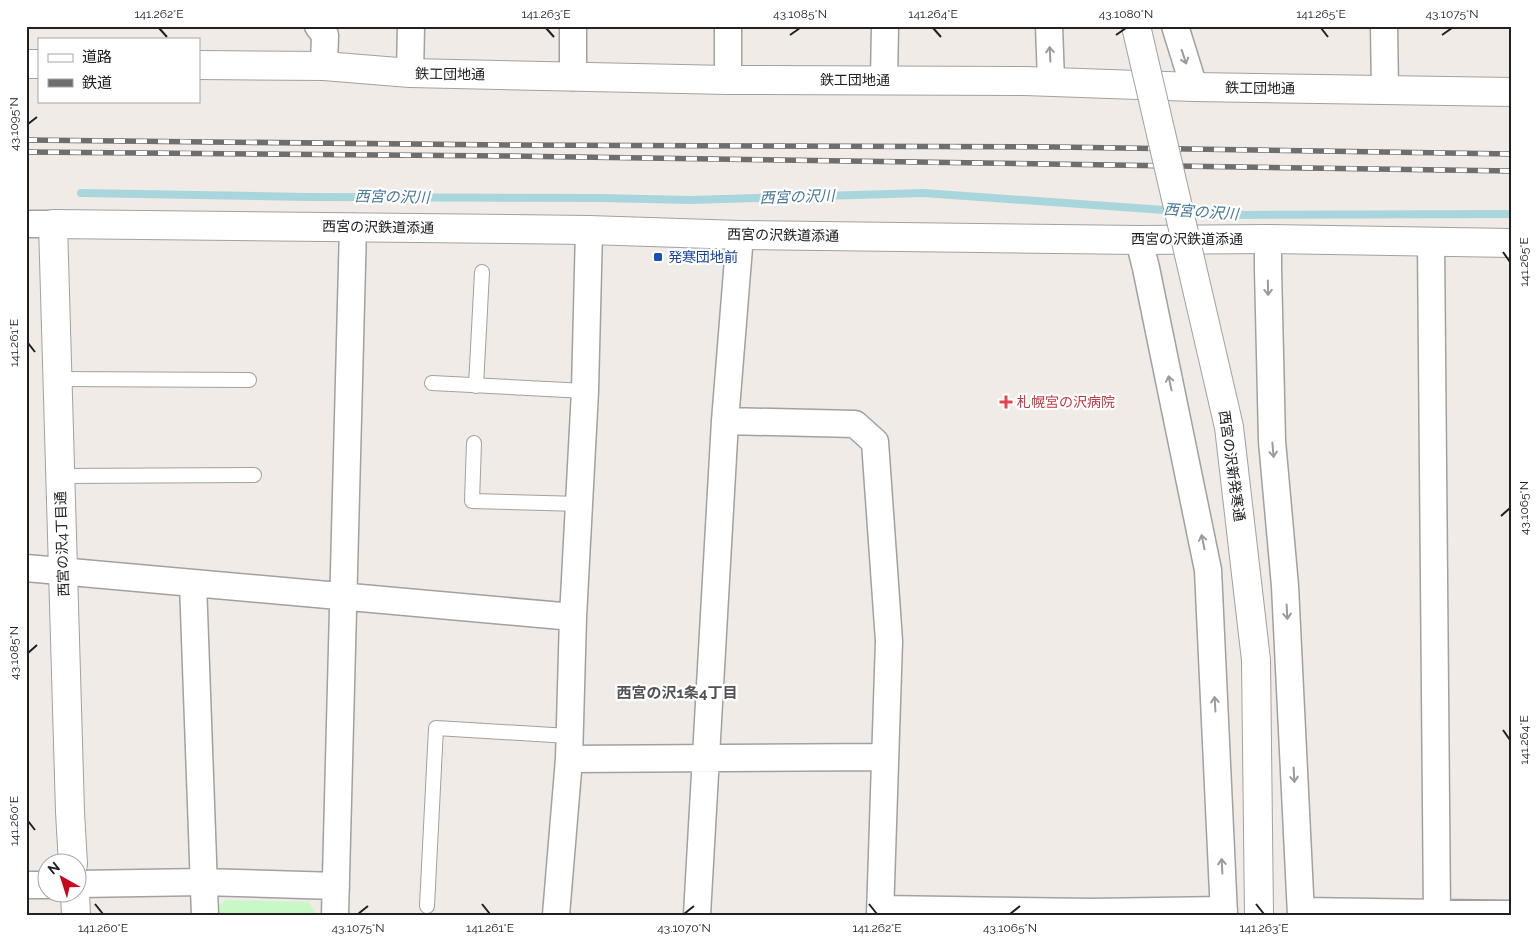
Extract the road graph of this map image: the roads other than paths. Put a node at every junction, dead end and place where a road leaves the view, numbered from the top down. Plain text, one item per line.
1 (318, 26) edge
2 (410, 26) edge
3 (573, 26) edge
4 (728, 26) edge
5 (885, 26) edge
6 (1048, 26) edge
7 (1136, 26) edge
8 (1175, 26) edge
9 (1384, 26) edge
10 (200, 65) edge
11 (324, 66) junction
12 (410, 74) junction
13 (573, 77) junction
14 (728, 80) junction
15 (884, 80) junction
16 (1051, 81) junction
17 (1194, 87) junction
18 (1385, 90) junction
19 (1512, 92) edge
20 (26, 224) edge
21 (53, 224) junction
22 (352, 227) junction
23 (589, 230) junction
24 (740, 235) junction
25 (1268, 239) junction
26 (1139, 240) junction
27 (1431, 242) junction
28 (1512, 243) edge
29 (482, 272) dead end
30 (58, 379) junction
31 (249, 380) dead end
32 (432, 383) dead end
33 (476, 386) junction
34 (585, 391) junction
35 (725, 421) junction
36 (474, 442) dead end
37 (254, 475) dead end
38 (60, 476) junction
39 (580, 504) junction
40 (26, 568) edge
41 (63, 570) junction
42 (193, 583) junction
43 (343, 597) junction
44 (573, 617) junction
45 (569, 747) junction
46 (885, 756) junction
47 (705, 757) junction
48 (72, 854) edge
49 (204, 882) junction
50 (88, 884) edge
51 (336, 886) junction
52 (427, 906) dead end
53 (880, 912) edge
54 (1224, 912) edge
55 (1092, 913) edge
56 (1301, 913) edge
57 (1437, 914) edge
58 (1512, 914) edge
59 (204, 915) edge
60 (335, 915) edge
61 (556, 915) edge
62 (697, 915) edge
63 (1259, 915) edge

1 - 11 street
2 - 12 street
3 - 13 street
4 - 14 street
5 - 15 street
16 -> 6 street
7 - 63 street, 西宮の沢新発寒通, bridge
8 -> 17 street
9 - 18 street
10 - 11 street, 鉄工団地通
11 - 12 street, 鉄工団地通
12 - 13 street, 鉄工団地通
13 - 14 street, 鉄工団地通
14 - 15 street, 鉄工団地通
15 - 16 street, 鉄工団地通
16 - 17 street, 鉄工団地通
17 - 18 street, 鉄工団地通
18 - 19 street, 鉄工団地通
20 - 21 street
21 - 22 street, 西宮の沢鉄道添通
21 - 30 street, 西宮の沢4丁目通
22 - 23 street, 西宮の沢鉄道添通
22 - 43 street
23 - 24 street, 西宮の沢鉄道添通
23 - 34 street
24 - 26 street, 西宮の沢鉄道添通
24 - 35 street
25 - 26 street, 西宮の沢鉄道添通
25 - 27 street, 西宮の沢鉄道添通
25 -> 56 street
54 -> 26 street
27 - 28 street, 西宮の沢鉄道添通
27 - 57 street
29 - 33 lane
30 - 31 lane
30 - 38 street, 西宮の沢4丁目通
32 - 33 lane
33 - 34 lane
34 - 39 street
35 - 46 street
35 - 47 street
36 - 39 lane
37 - 38 lane
38 - 41 street, 西宮の沢4丁目通
39 - 44 street
40 - 41 street
41 - 42 street
41 - 48 street, 西宮の沢4丁目通
42 - 43 street
42 - 49 street
43 - 44 street
43 - 51 street
44 - 45 street
45 - 47 street
45 - 52 lane
45 - 61 street
46 - 47 street
46 - 53 street
47 - 62 street
49 - 50 street
49 - 51 street
49 - 59 street
51 - 60 street
53 - 55 street
54 - 55 street
56 - 57 street
57 - 58 street

